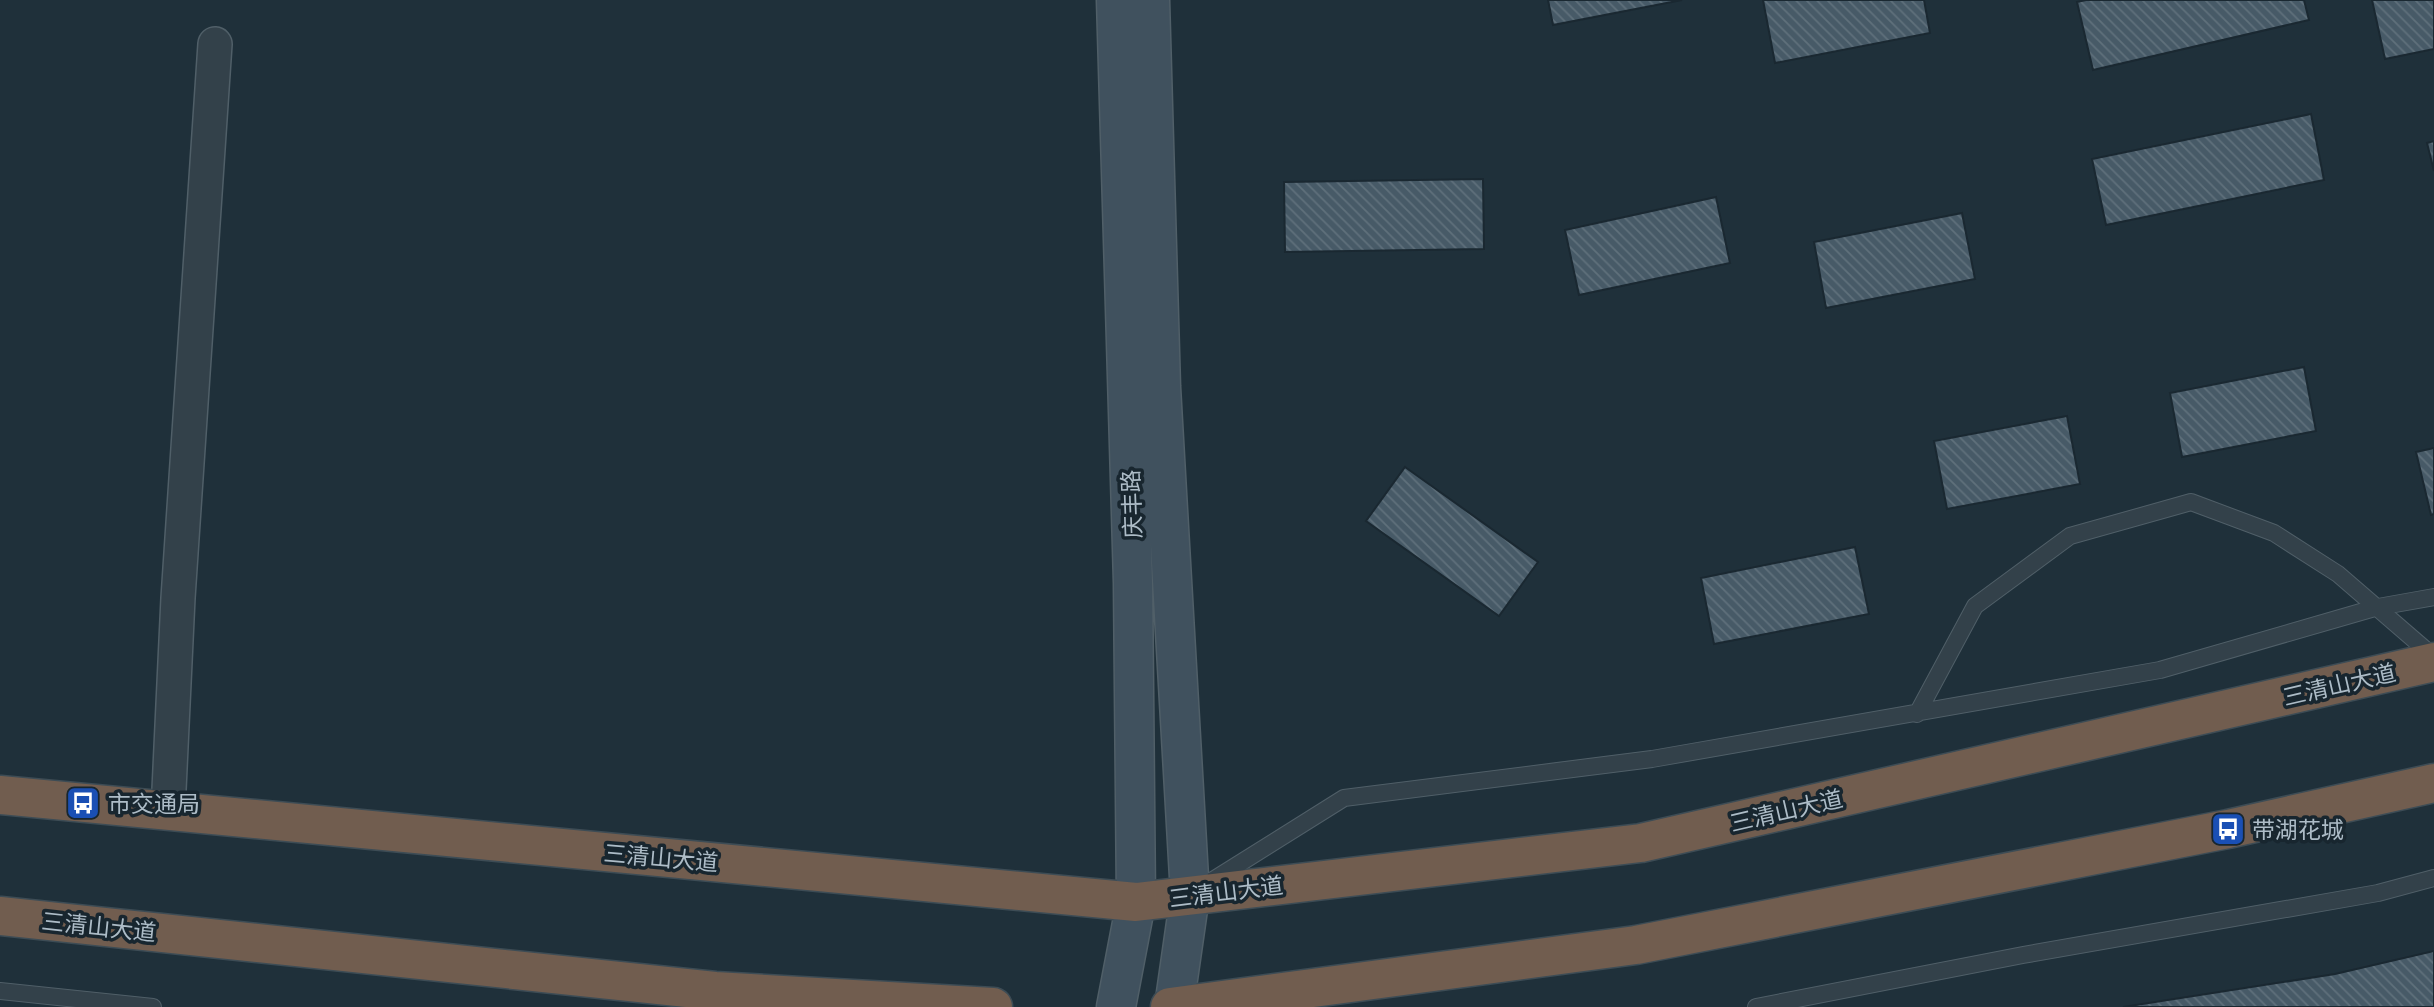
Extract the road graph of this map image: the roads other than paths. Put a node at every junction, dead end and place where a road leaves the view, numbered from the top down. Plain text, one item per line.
1 (1116, 0) edge
2 (1150, 0) edge
3 (215, 44) dead end
4 (2434, 597) edge
5 (2378, 607) junction
6 (2434, 657) edge
7 (2434, 662) edge
8 (1917, 714) junction
9 (2434, 783) edge
10 (0, 794) edge
11 (168, 811) junction
12 (2434, 878) edge
13 (1190, 895) junction
14 (1136, 902) junction
15 (0, 916) edge
16 (0, 991) edge
17 (153, 1007) edge
18 (993, 1007) edge
19 (1116, 1007) edge
20 (1173, 1007) edge
21 (1756, 1007) edge

1 - 14 main road, 庆丰路
2 - 13 main road
3 - 11 street
4 - 5 lane
5 - 6 lane
5 - 8 lane
5 - 8 lane
7 - 13 highway, 三清山大道
8 - 13 lane
9 - 20 highway
10 - 11 highway, 三清山大道
11 - 14 highway, 三清山大道
12 - 21 lane
13 - 14 highway, 三清山大道
13 - 20 main road
14 - 19 main road, 庆丰路
15 - 18 highway, 三清山大道
16 - 17 lane

